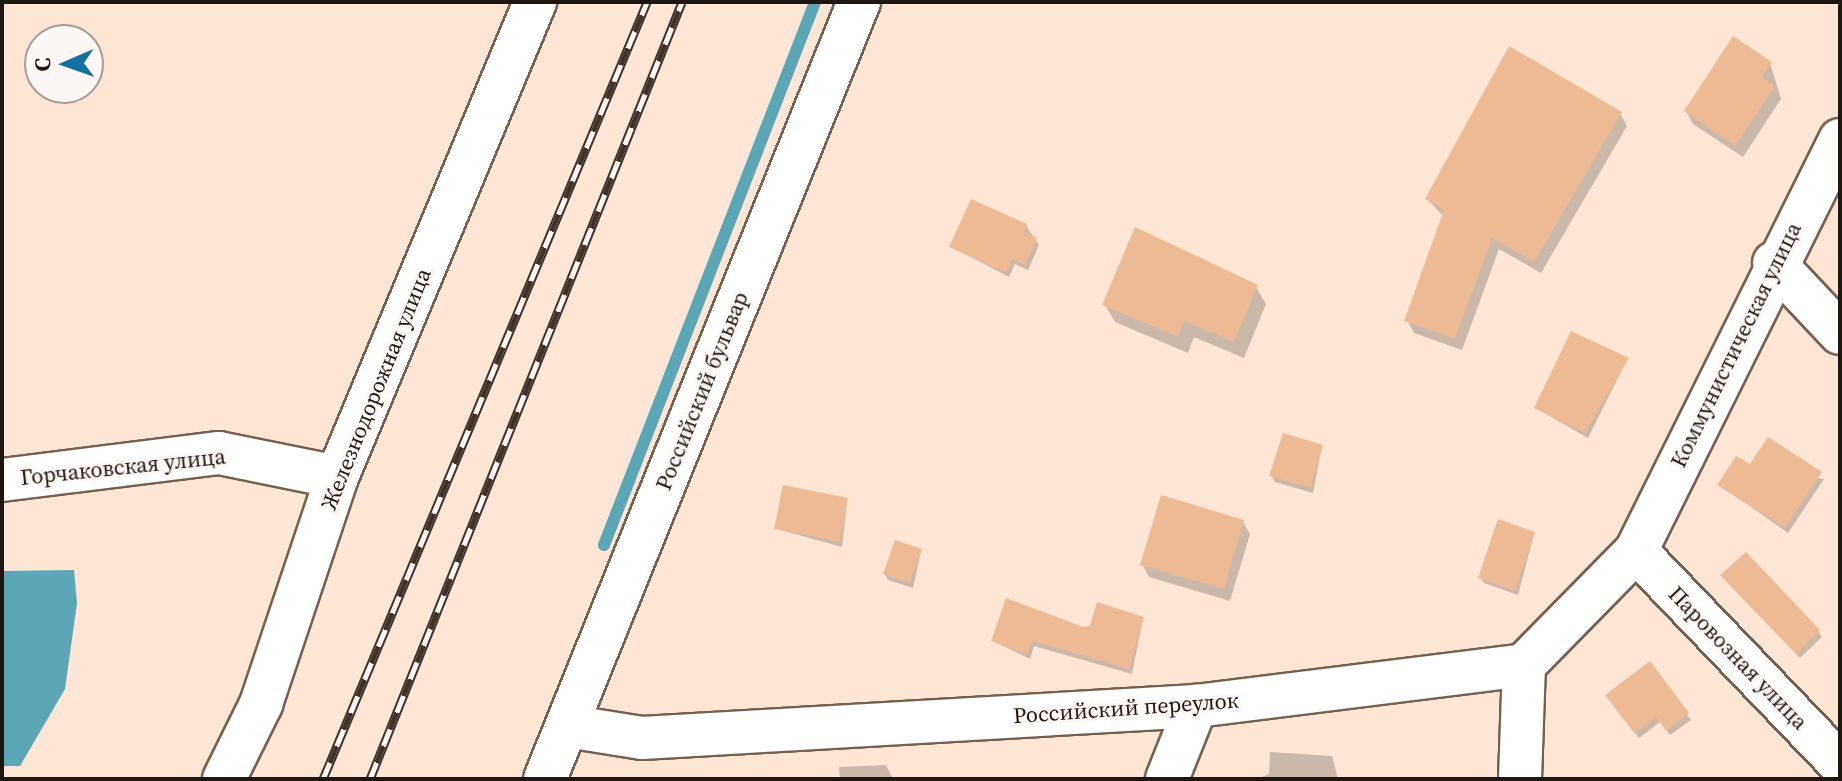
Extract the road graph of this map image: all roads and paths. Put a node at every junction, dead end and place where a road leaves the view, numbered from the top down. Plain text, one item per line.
1 (535, 2) edge
2 (859, 2) edge
3 (1840, 140) edge
4 (1774, 263) junction
5 (1840, 333) edge
6 (337, 477) junction
7 (2, 480) edge
8 (1636, 551) junction
9 (1524, 665) junction
10 (1196, 706) junction
11 (567, 726) junction
12 (1840, 764) edge
13 (224, 779) edge
14 (545, 779) edge
15 (1167, 779) edge
16 (1520, 779) edge

1 - 6 street, Железнодорожная улица
2 - 11 street, Российский бульвар
3 - 4 street, Коммунистическая улица
4 - 5 street
4 - 8 street, Коммунистическая улица
6 - 7 street, Горчаковская улица
6 - 13 street, Железнодорожная улица
8 - 9 street
8 - 12 street, Паровозная улица
9 - 10 street, Российский переулок
9 - 16 street
10 - 11 street, Российский переулок
10 - 15 street
11 - 14 street, Российский бульвар

